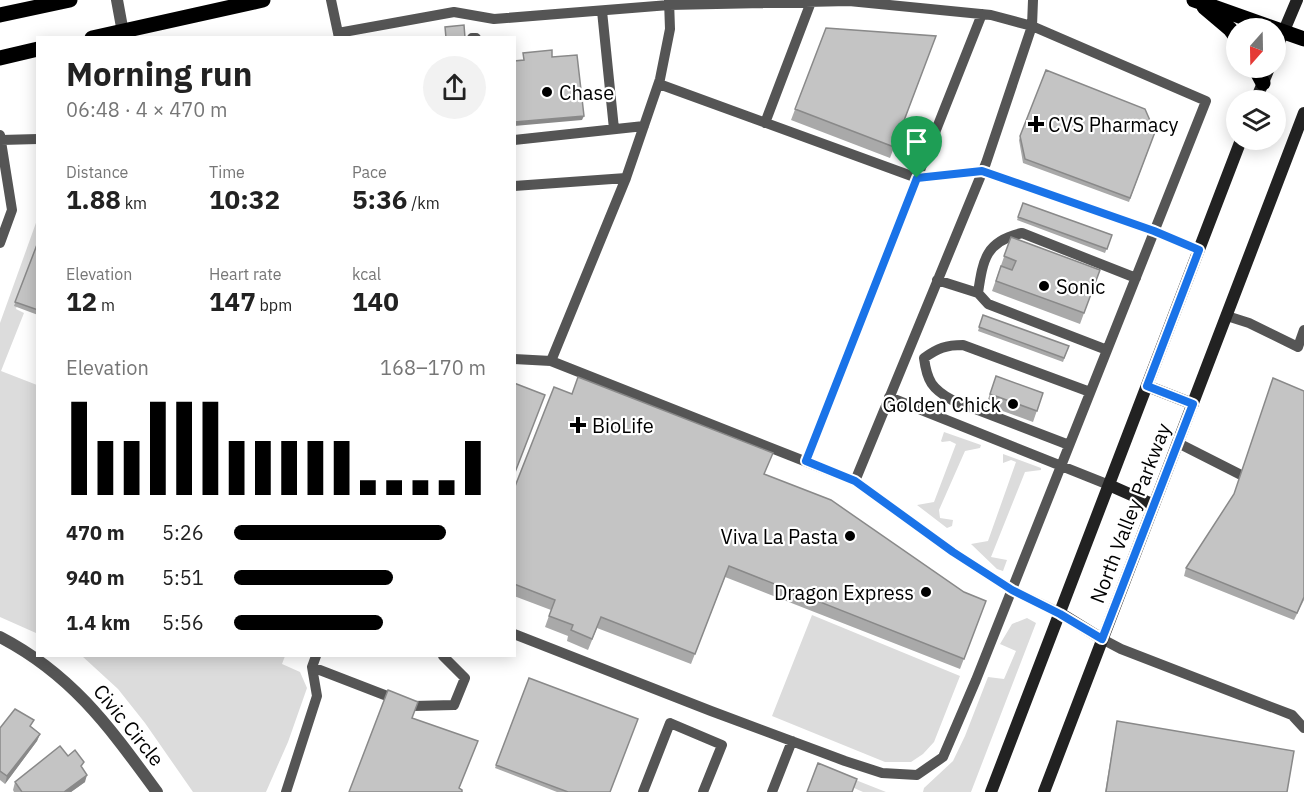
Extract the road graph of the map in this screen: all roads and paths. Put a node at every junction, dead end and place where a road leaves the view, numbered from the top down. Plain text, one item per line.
1 (70, 0) edge
2 (117, 0) edge
3 (263, 0) edge
4 (331, 0) edge
5 (1033, 0) edge
6 (1297, 0) edge
7 (1196, 1) edge
8 (811, 2) junction
9 (669, 3) edge
10 (602, 11) junction
11 (982, 14) junction
12 (0, 15) edge
13 (1245, 18) edge
14 (1286, 24) edge
15 (1032, 26) junction
16 (1226, 26) edge
17 (1286, 32) edge
18 (123, 34) edge
19 (339, 35) edge
20 (108, 36) edge
21 (1304, 39) edge
22 (36, 50) edge
23 (0, 58) edge
24 (1260, 78) edge
25 (1265, 78) edge
26 (1263, 83) junction
27 (659, 84) junction
28 (1260, 90) edge
29 (1304, 113) edge
30 (765, 123) junction
31 (644, 126) junction
32 (614, 129) junction
33 (0, 137) edge
34 (36, 139) edge
35 (516, 140) edge
36 (1237, 150) edge
37 (982, 171) junction
38 (626, 178) junction
39 (917, 178) junction
40 (516, 186) edge
41 (1154, 231) junction
42 (0, 243) edge
43 (1199, 250) junction
44 (1136, 278) junction
45 (937, 280) junction
46 (978, 293) junction
47 (1227, 316) junction
48 (1304, 330) edge
49 (1107, 350) junction
50 (908, 353) junction
51 (924, 358) junction
52 (516, 359) edge
53 (551, 361) junction
54 (1147, 386) junction
55 (1090, 392) junction
56 (889, 397) junction
57 (1193, 404) junction
58 (1178, 443) junction
59 (1069, 445) junction
60 (806, 461) junction
61 (1061, 465) junction
62 (855, 481) junction
63 (1256, 482) edge
64 (1109, 485) junction
65 (1154, 505) junction
66 (1012, 590) junction
67 (1060, 614) junction
68 (516, 635) edge
69 (0, 638) edge
70 (1102, 639) junction
71 (36, 656) edge
72 (316, 657) edge
73 (444, 657) edge
74 (42, 659) edge
75 (312, 667) junction
76 (1292, 715) junction
77 (1304, 718) edge
78 (1304, 728) edge
79 (792, 741) junction
80 (157, 792) edge
81 (286, 792) edge
82 (643, 792) edge
83 (703, 792) edge
84 (772, 792) edge
85 (991, 792) edge
86 (1044, 792) edge

1 - 12 main road
2 - 18 street
3 - 18 main road
4 - 19 lane
5 - 15 lane
6 - 14 main road
7 - 13 main road
7 - 16 main road
8 - 9 lane
8 - 11 lane
8 - 30 lane
9 - 10 lane
9 - 27 lane
10 - 19 lane
10 - 32 lane
11 - 15 lane
11 - 39 lane
15 - 37 lane
15 - 41 lane
17 - 21 main road
18 - 20 main road
22 - 23 main road
24 - 26 main road
25 - 26 main road
26 - 28 main road
27 - 30 lane
27 - 31 lane
29 - 47 main road, North Valley Parkway
30 - 39 lane
31 - 32 lane
31 - 38 lane
32 - 35 lane
33 - 34 lane
33 - 42 lane
36 - 43 main road, North Valley Parkway
37 - 39 lane
37 - 41 lane
37 - 45 lane
38 - 40 lane
38 - 53 lane
39 - 60 lane
41 - 43 lane
41 - 44 lane
43 - 54 main road, North Valley Parkway
44 - 46 lane
44 - 49 lane
45 - 46 lane
45 - 50 lane
46 - 49 lane
47 - 48 lane
47 - 57 main road, North Valley Parkway
49 - 55 lane
50 - 51 lane
50 - 56 lane
51 - 55 lane
51 - 59 lane
52 - 53 lane
53 - 60 lane
54 - 57 main road
54 - 64 main road, North Valley Parkway
55 - 59 lane
56 - 61 lane
56 - 62 lane
57 - 58 main road, North Valley Parkway
58 - 63 lane
58 - 65 main road, North Valley Parkway
59 - 61 lane
60 - 62 lane
61 - 64 lane
61 - 66 lane
62 - 66 lane
64 - 65 main road
64 - 67 main road, North Valley Parkway
65 - 70 main road, North Valley Parkway
66 - 67 lane
66 - 79 lane
67 - 70 main road
67 - 85 main road, North Valley Parkway
68 - 79 lane
69 - 71 street, Civic Circle
70 - 76 lane
70 - 86 main road, North Valley Parkway
72 - 75 lane
73 - 75 lane
74 - 80 street, Civic Circle
75 - 81 lane
76 - 77 lane
76 - 78 lane
79 - 84 lane
82 - 83 lane

